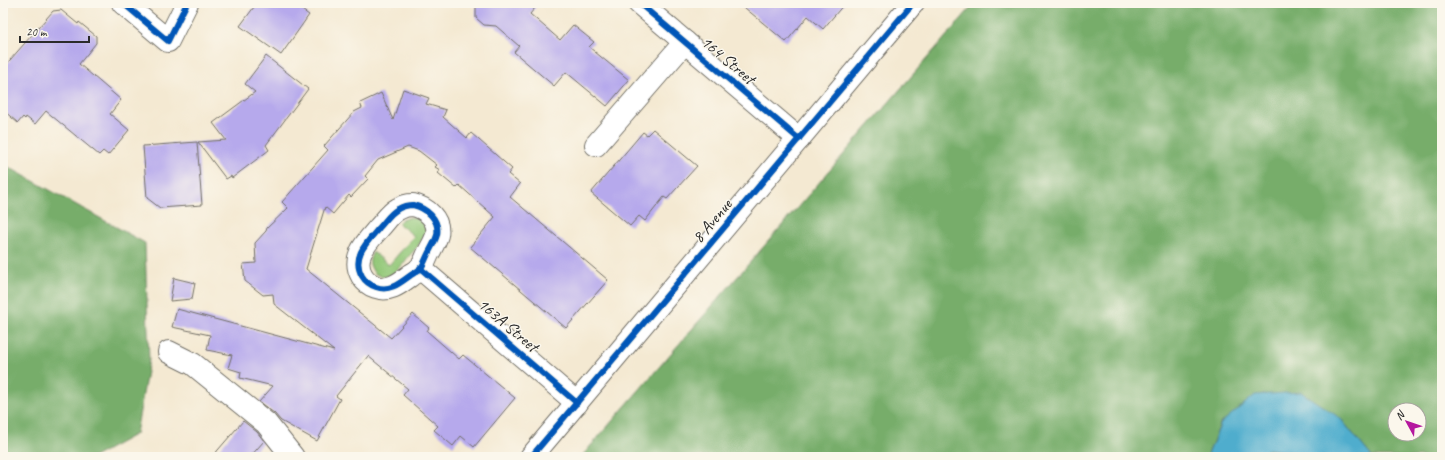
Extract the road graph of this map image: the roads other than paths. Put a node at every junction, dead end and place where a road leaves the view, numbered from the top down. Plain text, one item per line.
1 (123, 3) edge
2 (187, 3) edge
3 (639, 3) edge
4 (913, 3) edge
5 (685, 42) junction
6 (799, 138) junction
7 (596, 145) dead end
8 (420, 268) dead end
9 (169, 352) dead end
10 (577, 403) junction
11 (293, 457) edge
12 (532, 457) edge

1 - 2 main road
3 - 5 main road, 164 Street
4 - 6 main road, 8 Avenue
5 - 6 main road, 164 Street
5 - 7 main road
6 - 10 main road, 8 Avenue
8 - 10 main road, 163A Street
9 - 11 main road
10 - 12 main road, 8 Avenue

